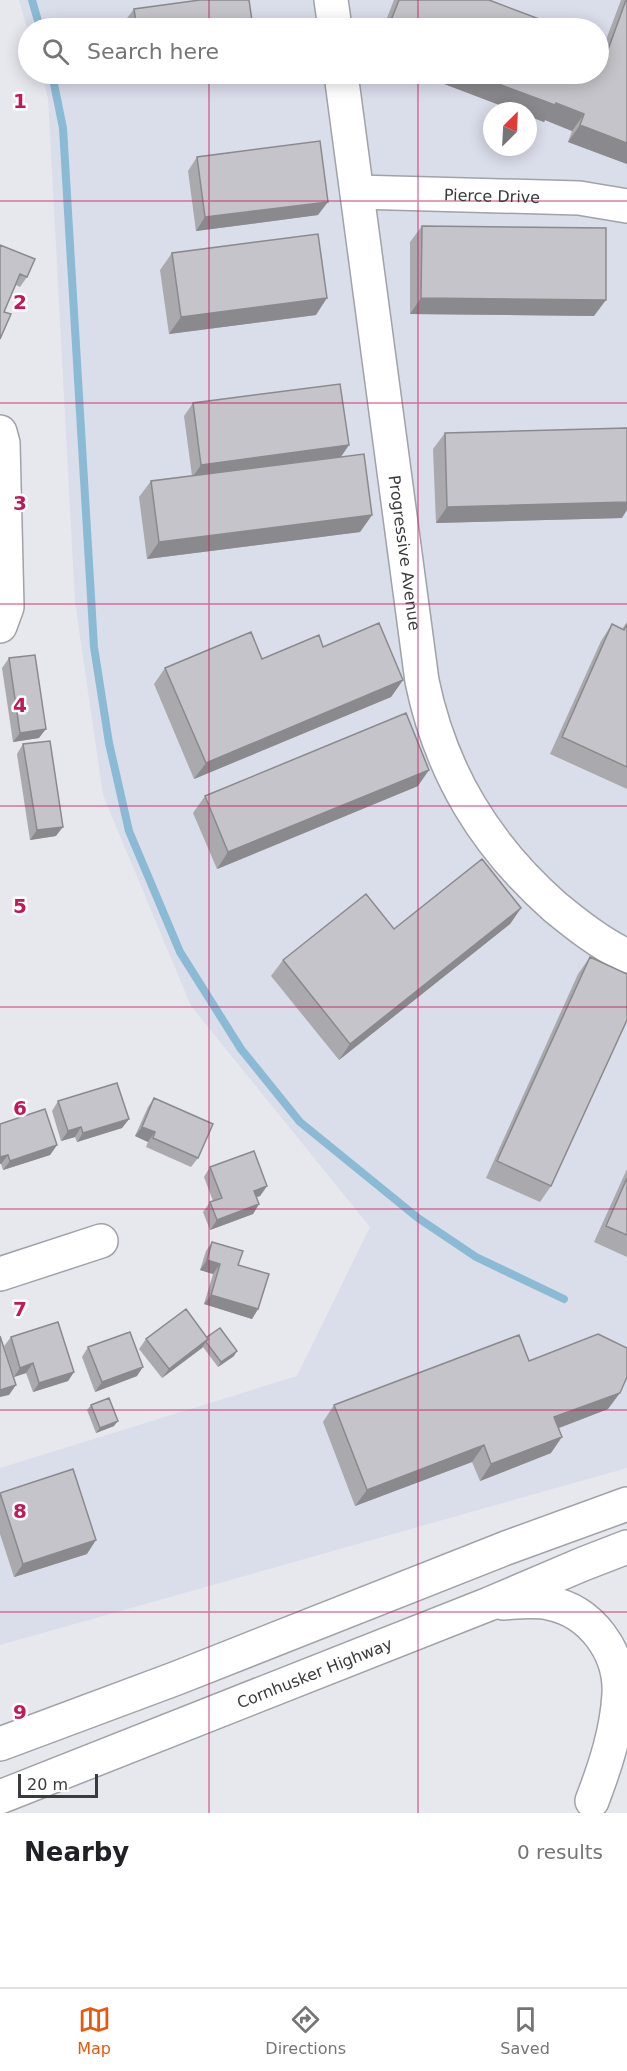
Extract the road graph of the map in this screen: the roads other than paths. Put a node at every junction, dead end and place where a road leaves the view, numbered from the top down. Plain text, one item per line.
1 (331, 0) edge
2 (334, 18) edge
3 (342, 84) edge
4 (357, 192) junction
5 (627, 206) edge
6 (0, 432) edge
7 (4, 616) edge
8 (627, 956) edge
9 (101, 1241) dead end
10 (0, 1274) edge
11 (627, 1504) edge
12 (627, 1547) edge
13 (489, 1604) junction
14 (627, 1721) edge
15 (0, 1744) edge
16 (627, 1749) edge
17 (0, 1797) edge
18 (590, 1807) edge

1 - 2 main road
3 - 4 main road, Progressive Avenue
4 - 5 main road, Pierce Drive
4 - 8 main road, Progressive Avenue
6 - 7 main road
9 - 10 main road
11 - 15 main road
12 - 13 main road, Cornhusker Highway
13 - 17 main road, Cornhusker Highway
13 - 18 main road
14 - 18 main road
16 - 18 main road

